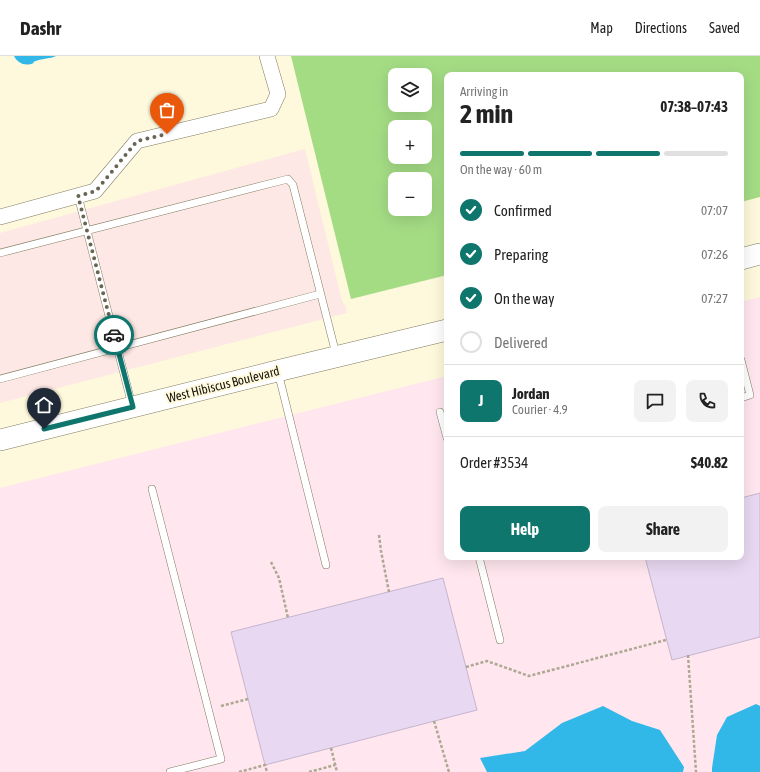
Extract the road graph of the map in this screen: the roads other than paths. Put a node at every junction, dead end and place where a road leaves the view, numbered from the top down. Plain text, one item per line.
1 (267, 56) edge
2 (78, 196) junction
3 (0, 217) edge
4 (87, 230) junction
5 (0, 253) edge
6 (760, 254) edge
7 (744, 258) edge
8 (320, 294) junction
9 (444, 331) edge
10 (117, 348) junction
11 (336, 356) junction
12 (277, 370) junction
13 (744, 372) edge
14 (0, 378) edge
15 (744, 397) edge
16 (133, 407) junction
17 (440, 412) dead end
18 (444, 427) edge
19 (0, 440) edge
20 (152, 489) dead end
21 (480, 560) edge
22 (326, 566) dead end
23 (500, 640) dead end
24 (170, 772) edge

1 - 2 street
2 - 3 street
2 - 4 lane
4 - 5 lane
4 - 8 lane
4 - 10 lane
6 - 7 street
8 - 10 lane
8 - 11 lane
9 - 11 street, West Hibiscus Boulevard
10 - 14 lane
10 - 16 lane
11 - 12 street, West Hibiscus Boulevard
12 - 16 street, West Hibiscus Boulevard
12 - 22 lane
13 - 15 lane
16 - 19 street, West Hibiscus Boulevard
17 - 18 lane
20 - 24 lane
21 - 23 lane

